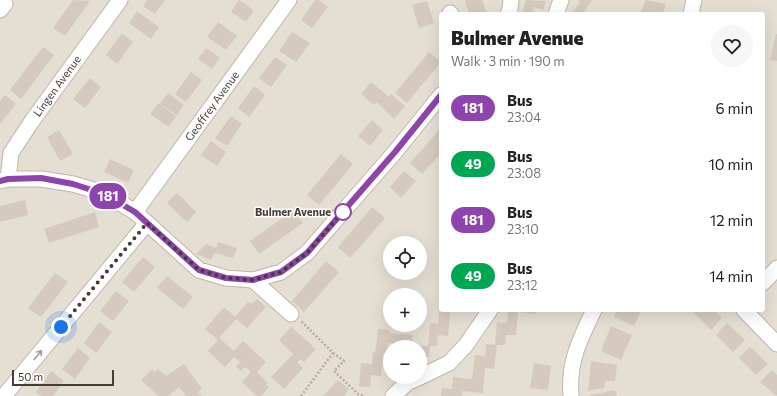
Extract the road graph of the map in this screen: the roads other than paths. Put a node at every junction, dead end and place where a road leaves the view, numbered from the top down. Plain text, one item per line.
1 (120, 0) edge
2 (290, 0) edge
3 (511, 0) edge
4 (561, 0) edge
5 (694, 0) edge
6 (0, 1) edge
7 (0, 10) edge
8 (509, 12) edge
9 (557, 12) edge
10 (691, 12) edge
11 (439, 97) edge
12 (4, 180) edge
13 (135, 212) junction
14 (147, 223) junction
15 (777, 268) edge
16 (253, 280) junction
17 (765, 281) edge
18 (477, 312) edge
19 (489, 312) edge
20 (593, 312) edge
21 (746, 312) edge
22 (291, 314) road end
23 (477, 328) junction
24 (777, 344) edge
25 (427, 373) edge
26 (405, 384) edge
27 (4, 396) edge
28 (393, 396) edge
29 (571, 396) edge

1 - 12 street, Lingen Avenue
2 - 13 street, Geoffrey Avenue
3 - 8 street
4 - 9 street
5 - 10 street
6 - 7 street
11 - 16 street
12 - 13 street
13 - 14 street
14 - 16 street
27 -> 14 street
15 - 17 street
16 - 22 street
18 - 23 street
19 - 23 street
20 - 29 street
21 - 24 street
23 - 25 street
26 - 28 street

